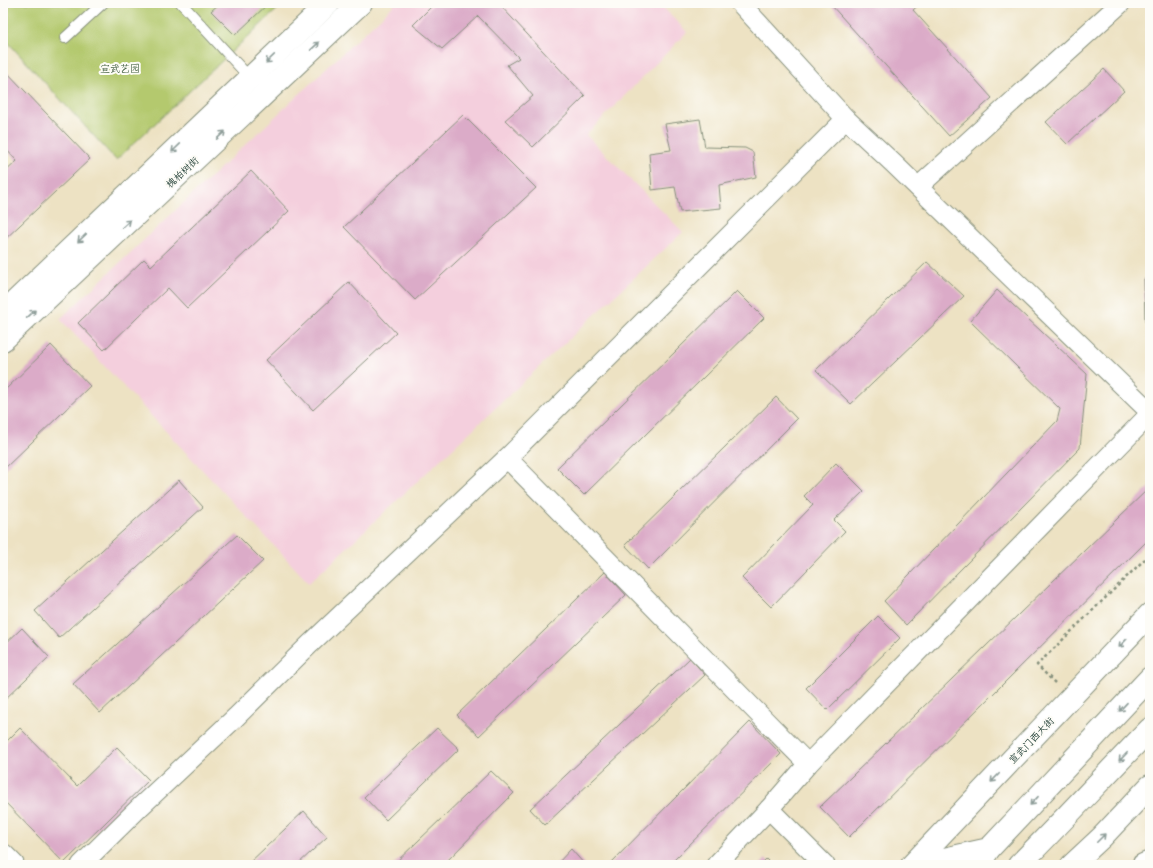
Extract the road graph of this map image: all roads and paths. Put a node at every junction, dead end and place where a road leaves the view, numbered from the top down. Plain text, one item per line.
1 (103, 3) edge
2 (181, 3) edge
3 (329, 3) edge
4 (361, 3) edge
5 (740, 3) edge
6 (1121, 3) edge
7 (65, 38) dead end
8 (250, 78) junction
9 (846, 119) junction
10 (918, 187) junction
11 (3, 313) edge
12 (3, 340) edge
13 (1150, 413) edge
14 (507, 458) junction
15 (1150, 554) edge
16 (1150, 614) edge
17 (1150, 678) edge
18 (1071, 698) junction
19 (1150, 729) edge
20 (808, 764) junction
21 (1150, 786) edge
22 (769, 809) junction
23 (3, 855) edge
24 (984, 857) edge
25 (1150, 862) edge
26 (12, 865) edge
27 (81, 865) edge
28 (716, 865) edge
29 (825, 865) edge
30 (912, 865) edge
31 (917, 865) edge
32 (1019, 865) edge
33 (1072, 865) edge
34 (1143, 865) edge

1 - 7 lane
2 - 8 lane
3 -> 8 main road
12 -> 4 main road, 槐柏树街
5 - 9 street
6 - 10 street
8 -> 11 main road
9 - 10 street
9 - 14 street
10 - 13 street
13 - 20 street
14 - 20 street
14 - 27 street
15 - 18 path
16 -> 18 main road, 宣武门西大街
17 -> 24 main road
18 -> 30 main road, 宣武门西大街
19 -> 32 main road
20 - 22 street
33 -> 21 main road
22 - 28 street
22 - 29 street
23 - 26 main road
24 - 31 main road
25 - 34 main road

